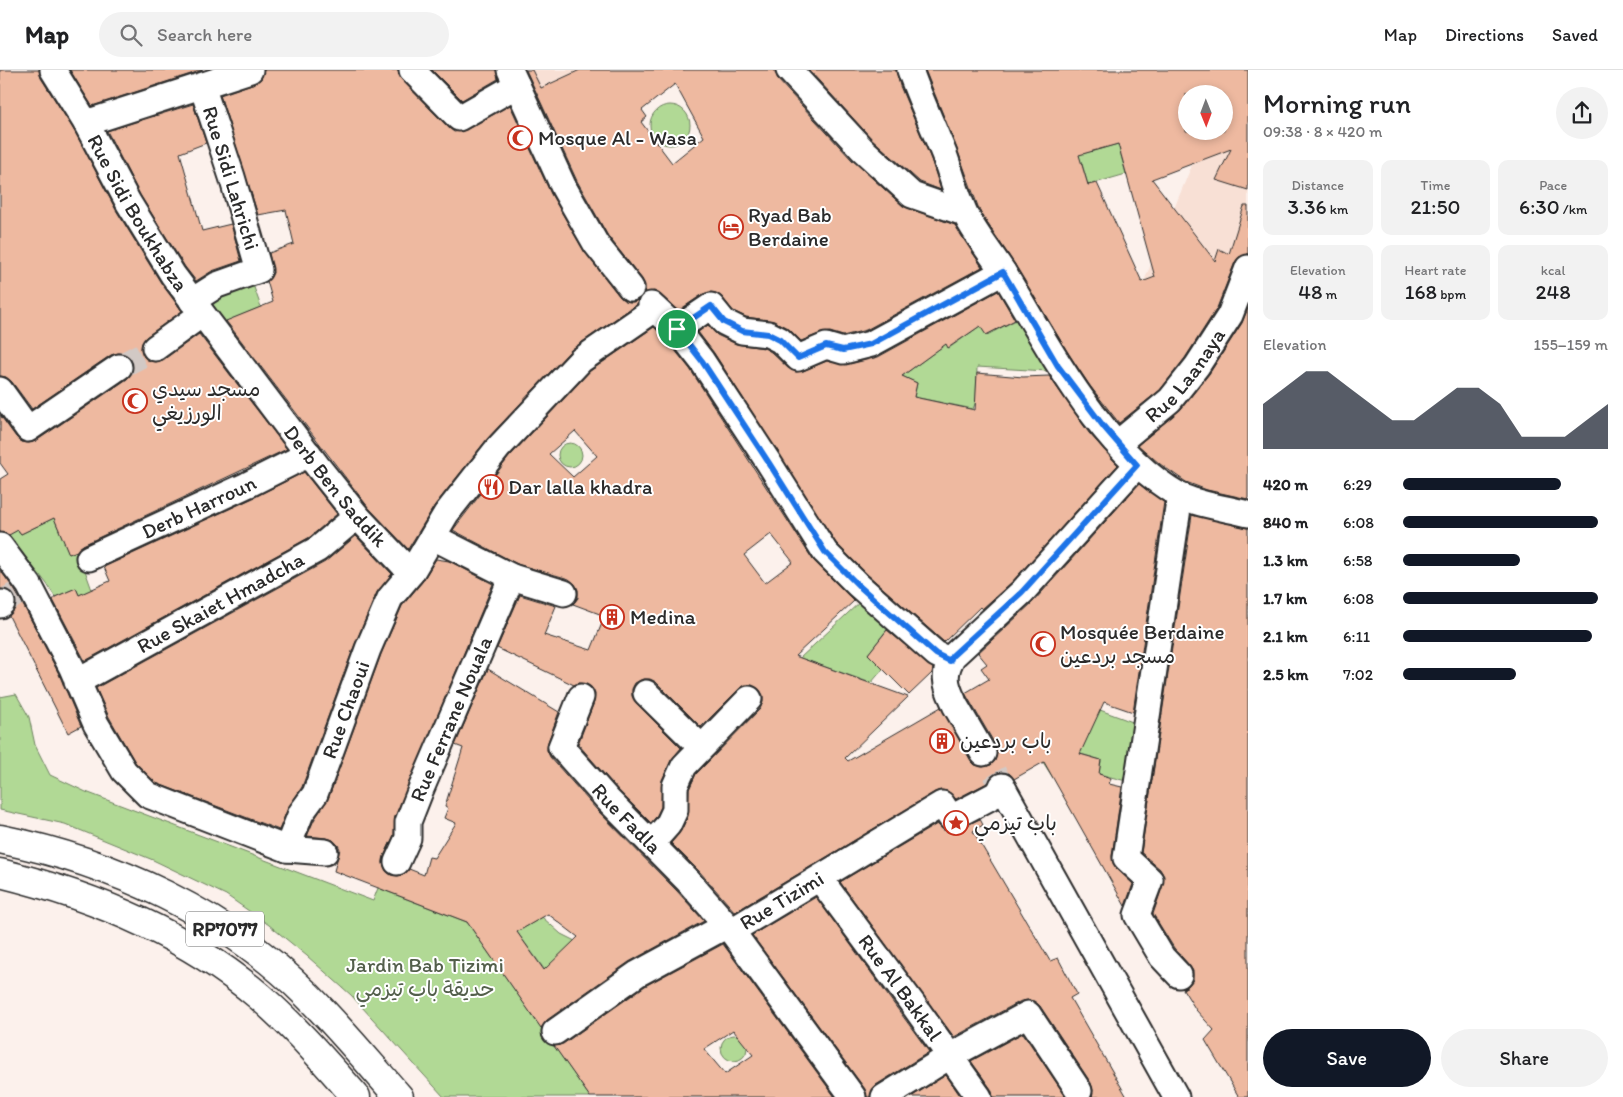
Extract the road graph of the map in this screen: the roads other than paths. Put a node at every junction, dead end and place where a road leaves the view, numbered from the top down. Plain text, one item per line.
1 (53, 70) edge
2 (250, 70) edge
3 (412, 70) edge
4 (789, 70) edge
5 (910, 70) edge
6 (513, 77) edge
7 (216, 78) edge
8 (86, 123) junction
9 (964, 213) junction
10 (1248, 268) edge
11 (1003, 272) junction
12 (631, 288) dead end
13 (197, 307) junction
14 (677, 329) junction
15 (155, 348) tunnel mouth
16 (119, 367) tunnel mouth
17 (0, 390) edge
18 (1118, 443) junction
19 (309, 454) junction
20 (1137, 465) junction
21 (1180, 495) junction
22 (1248, 514) edge
23 (357, 516) junction
24 (432, 536) junction
25 (0, 546) edge
26 (89, 558) dead end
27 (410, 573) junction
28 (512, 578) junction
29 (564, 593) dead end
30 (12, 596) edge
31 (950, 661) junction
32 (77, 682) junction
33 (646, 693) dead end
34 (581, 697) dead end
35 (749, 699) dead end
36 (702, 748) junction
37 (994, 772) junction
38 (0, 838) edge
39 (651, 844) junction
40 (287, 849) junction
41 (325, 852) dead end
42 (397, 862) dead end
43 (0, 873) edge
44 (820, 879) junction
45 (730, 929) junction
46 (1179, 975) dead end
47 (555, 1032) dead end
48 (950, 1056) junction
49 (1079, 1091) dead end
50 (356, 1097) edge
51 (399, 1097) edge
52 (853, 1097) edge
53 (884, 1097) edge
54 (979, 1097) edge
55 (1176, 1097) edge

1 - 8 street, Rue Sidi Boukhabza
2 - 7 street
3 - 6 street
4 - 9 street
5 - 9 street
6 - 12 street
7 - 8 street
7 - 13 street, Rue Sidi Lahrichi
8 - 13 street, Rue Sidi Boukhabza
9 - 11 street
10 - 18 street, Rue Laanaya
11 - 14 street
11 - 18 street
13 - 15 street
13 - 19 street, Derb Ben Saddik
14 - 24 street, Rue Chaoui
14 - 31 street
16 - 17 street
18 - 20 street
19 - 23 street, Derb Ben Saddik
19 - 26 street, Derb Harroun
20 - 21 street
20 - 31 street
21 - 22 street
21 - 46 street
23 - 27 street, Derb Ben Saddik
23 - 32 street, Rue Skaiet Hmadcha
24 - 27 street, Rue Chaoui
24 - 28 street
25 - 30 street
27 - 40 street, Rue Chaoui
28 - 29 street
28 - 42 street, Rue Ferrane Nouala
30 - 32 street
31 - 37 street
32 - 40 street
33 - 36 street
34 - 39 street, Rue Fadla
35 - 36 street
36 - 39 street
37 - 44 street, Rue Tizimi
37 - 55 street
38 - 51 main road, RP7077
39 - 45 street, Rue Fadla
40 - 41 street
43 - 50 main road, RP7077
44 - 45 street, Rue Tizimi
44 - 48 street, Rue Al Bakkal
45 - 47 street, Rue Tizimi
45 - 52 street, Rue Fadla
48 - 49 street
48 - 53 street
48 - 54 street, Rue Al Bakkal

